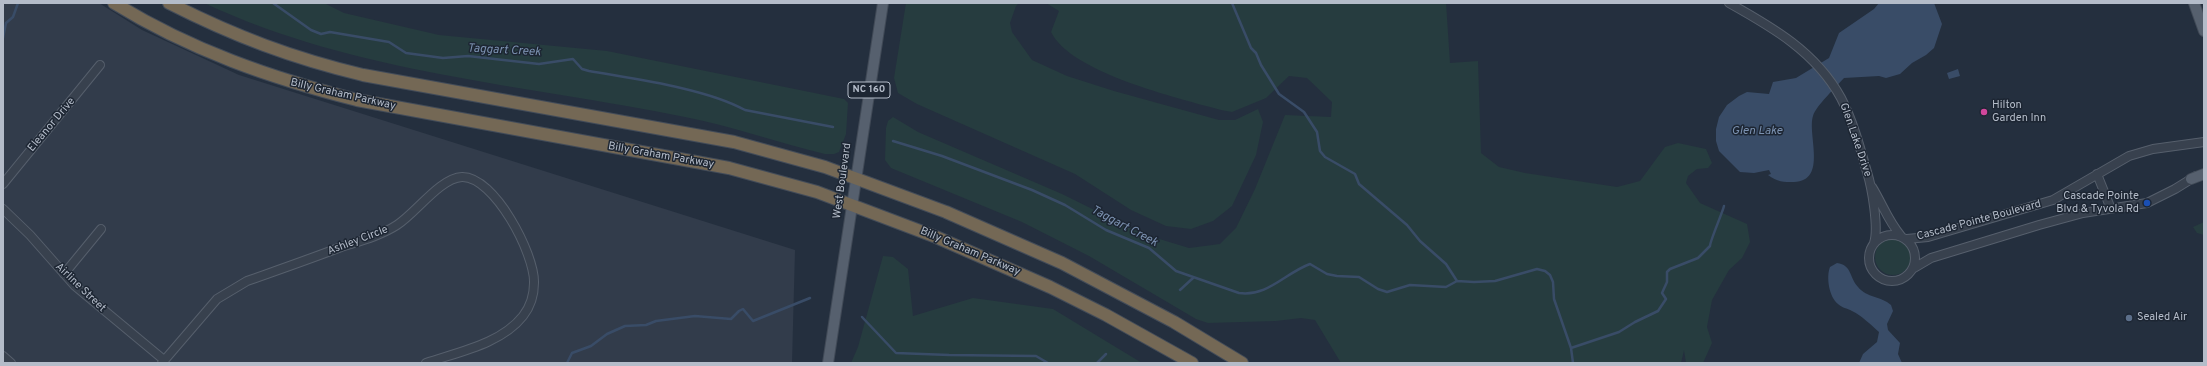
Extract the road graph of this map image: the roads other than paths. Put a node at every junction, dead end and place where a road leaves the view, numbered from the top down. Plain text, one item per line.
1 (114, 3) edge
2 (169, 3) edge
3 (883, 3) edge
4 (1729, 3) edge
5 (2194, 3) edge
6 (2204, 31) edge
7 (100, 66) dead end
8 (2204, 142) edge
9 (2204, 173) edge
10 (2097, 174) junction
11 (856, 178) junction
12 (2191, 179) joint
13 (3, 184) edge
14 (1871, 186) junction
15 (852, 204) junction
16 (3, 209) edge
17 (2111, 209) junction
18 (101, 229) dead end
19 (1904, 238) junction
20 (1874, 243) junction
21 (1914, 268) junction
22 (64, 274) junction
23 (3, 356) edge
24 (163, 362) edge
25 (11, 363) edge
26 (426, 363) edge
27 (828, 363) edge
28 (1192, 363) edge
29 (1242, 363) edge

1 - 15 highway, Billy Graham Parkway
2 - 11 highway
3 - 11 main road, West Boulevard / NC 160
4 - 14 street, Glen Lake Drive
5 - 6 main road
7 - 13 street, Eleanor Drive
8 - 10 street, Cascade Pointe Boulevard
9 - 12 main road
10 - 17 street
10 - 19 street, Cascade Pointe Boulevard
11 - 15 main road, West Boulevard / NC 160
11 - 29 highway
12 - 17 street, Cascade Pointe Boulevard
14 - 19 street, Glen Lake Drive
14 - 20 street, Glen Lake Drive
15 - 27 main road, West Boulevard / NC 160
15 - 28 highway, Billy Graham Parkway
16 - 22 street, Airline Street
17 - 21 street, Cascade Pointe Boulevard
18 - 22 street
19 - 20 street
19 - 21 street
20 - 21 street
22 - 24 street, Airline Street
23 - 25 street
24 - 26 street, Ashley Circle

